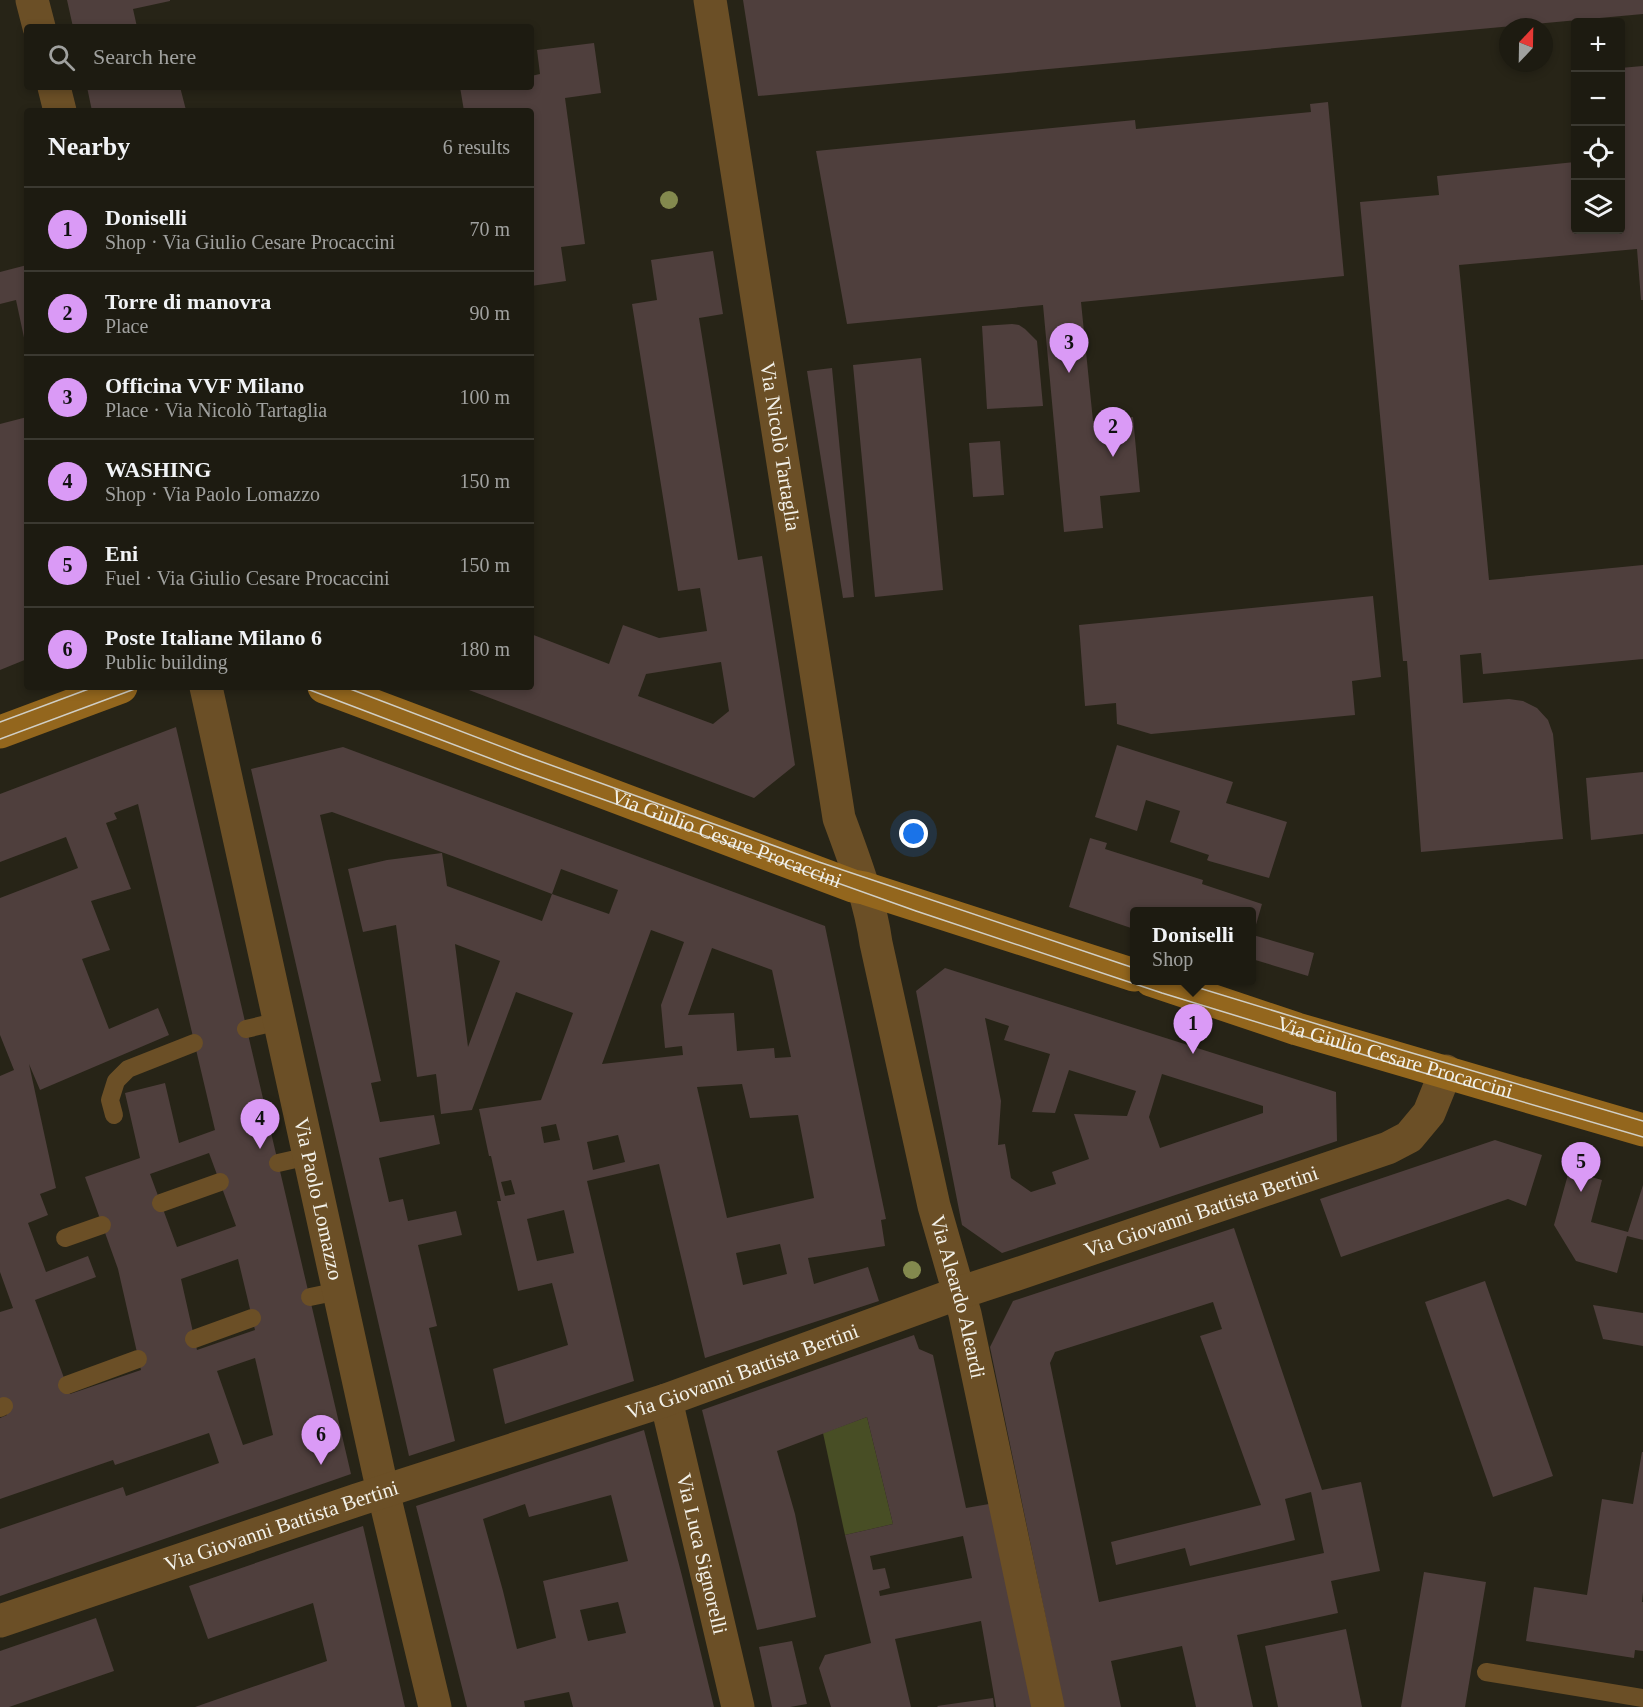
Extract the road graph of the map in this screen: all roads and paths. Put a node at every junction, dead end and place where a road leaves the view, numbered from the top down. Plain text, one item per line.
1 (32, 0) edge
2 (710, 0) edge
3 (38, 24) edge
4 (55, 90) edge
5 (59, 108) edge
6 (113, 690) edge
7 (207, 690) edge
8 (332, 690) edge
9 (0, 732) edge
10 (864, 888) junction
11 (1130, 974) edge
12 (1162, 985) edge
13 (280, 1021) junction
14 (246, 1029) dead end
15 (194, 1043) dead end
16 (1446, 1071) junction
17 (114, 1115) dead end
18 (1643, 1130) edge
19 (309, 1156) junction
20 (278, 1163) dead end
21 (220, 1182) dead end
22 (161, 1203) dead end
23 (102, 1225) dead end
24 (65, 1238) dead end
25 (959, 1293) junction
26 (252, 1318) dead end
27 (194, 1339) dead end
28 (138, 1359) dead end
29 (67, 1385) dead end
30 (666, 1400) junction
31 (383, 1491) junction
32 (0, 1621) edge
33 (1486, 1671) dead end
34 (1643, 1698) edge
35 (428, 1706) edge
36 (738, 1707) edge
37 (1048, 1707) edge

1 - 3 street
2 - 10 street, Via Nicolò Tartaglia
4 - 5 street
6 - 9 street
7 - 13 street, Via Paolo Lomazzo
8 - 10 street, Via Giulio Cesare Procaccini
10 - 11 street, Via Giulio Cesare Procaccini
10 - 25 street, Via Aleardo Aleardi
12 - 16 street, Via Giulio Cesare Procaccini
13 - 14 lane
13 - 19 street, Via Paolo Lomazzo
15 - 17 lane
16 - 18 street, Via Giulio Cesare Procaccini
16 - 25 street, Via Giovanni Battista Bertini
19 - 20 lane
19 - 31 street, Via Paolo Lomazzo
21 - 22 lane
23 - 24 lane
25 - 30 street, Via Giovanni Battista Bertini
25 - 37 street, Via Aleardo Aleardi
26 - 27 lane
28 - 29 lane
30 - 31 street, Via Giovanni Battista Bertini
30 - 36 street, Via Luca Signorelli
31 - 32 street, Via Giovanni Battista Bertini
31 - 35 street, Via Paolo Lomazzo
33 - 34 lane

